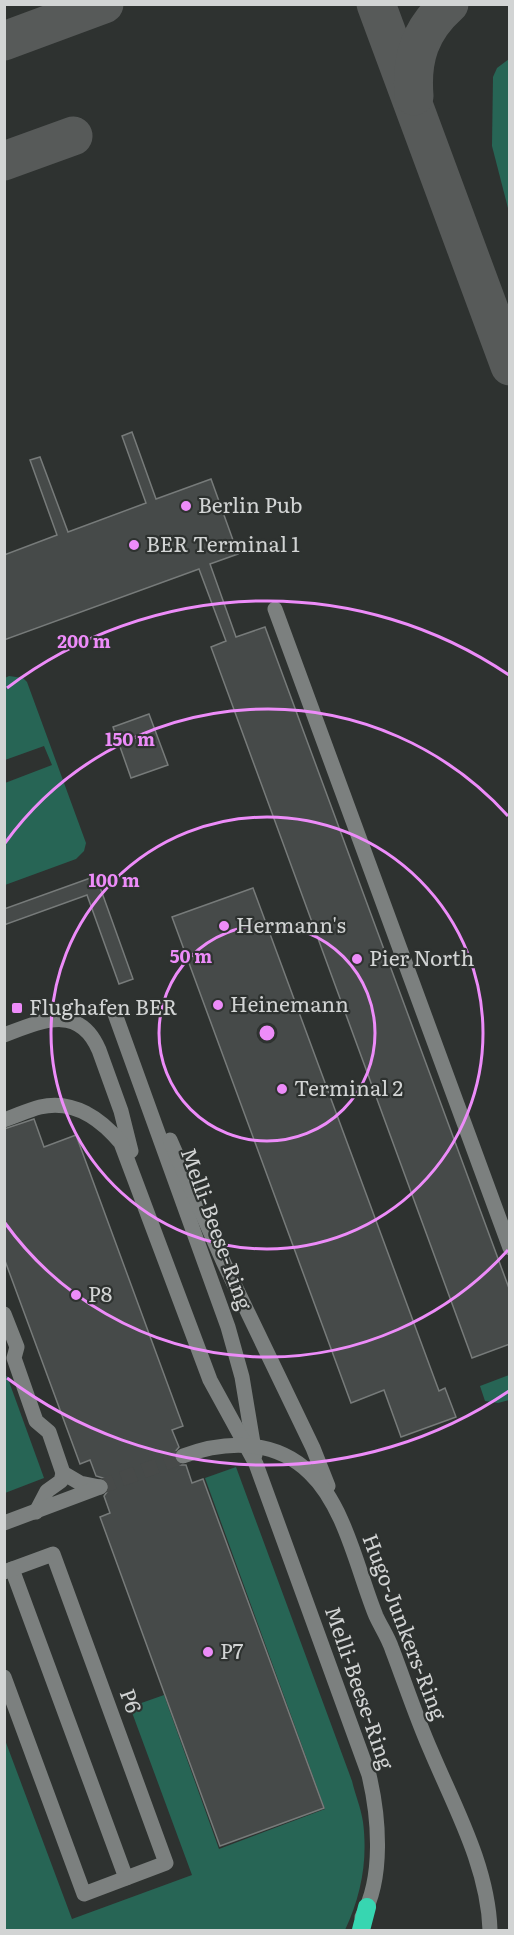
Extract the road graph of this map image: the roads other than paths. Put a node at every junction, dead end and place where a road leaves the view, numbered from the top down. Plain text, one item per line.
1 (274, 609) dead end
2 (116, 1014) dead end
3 (4, 1035) edge
4 (144, 1092) junction
5 (4, 1120) edge
6 (125, 1148) junction
7 (510, 1248) edge
8 (4, 1314) edge
9 (11, 1349) edge
10 (183, 1456) tunnel mouth
11 (256, 1464) junction
12 (63, 1473) junction
13 (333, 1502) junction
14 (36, 1512) junction
15 (4, 1523) edge
16 (8, 1571) edge
17 (4, 1677) edge
18 (8, 1699) edge
19 (126, 1878) junction
20 (367, 1907) junction
21 (354, 1930) edge
22 (360, 1930) edge
23 (490, 1930) edge

1 - 7 street
2 - 4 street, Melli-Beese-Ring
3 - 6 street, Melli-Beese-Ring
4 - 11 street, Melli-Beese-Ring
4 - 13 street
5 - 6 street
6 - 11 street, Melli-Beese-Ring
8 - 9 street
9 - 12 street
10 - 13 street, Hugo-Junkers-Ring
11 - 20 street, Melli-Beese-Ring
12 - 14 street
12 - 14 street
13 - 23 street, Hugo-Junkers-Ring
14 - 15 street
16 - 19 street, P6
16 - 19 street, P6
17 - 18 street, P6
18 - 19 street, P6
20 - 21 street, Melli-Beese-Ring
20 - 22 highway

